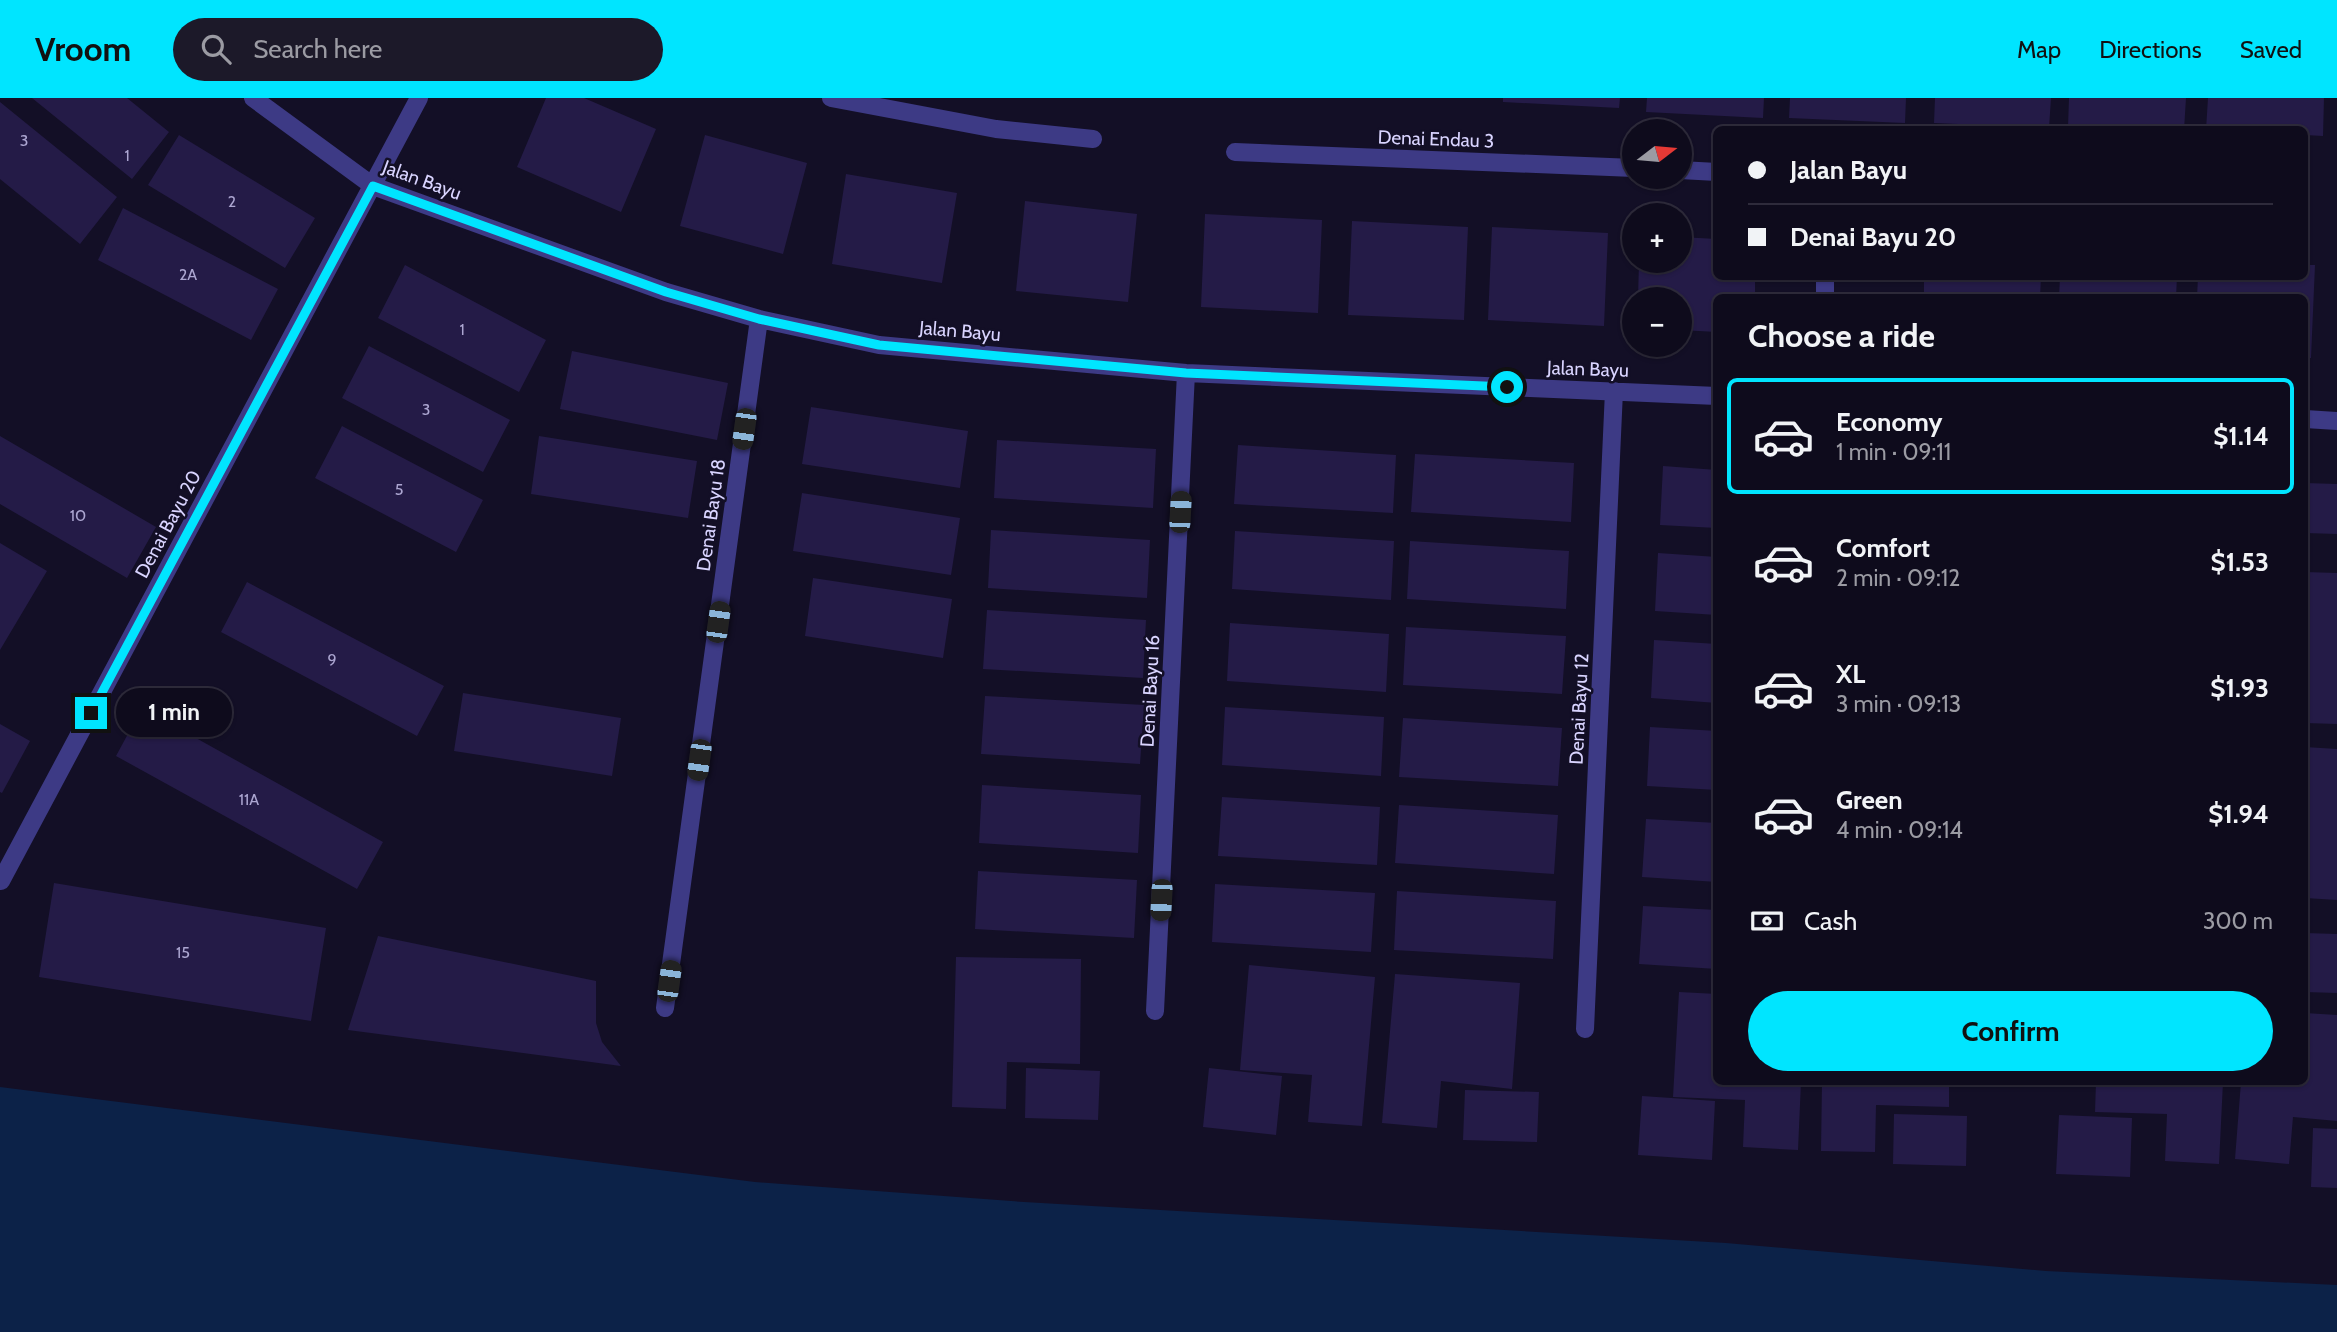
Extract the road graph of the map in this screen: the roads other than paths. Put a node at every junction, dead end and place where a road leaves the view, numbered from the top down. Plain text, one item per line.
1 (253, 98) edge
2 (419, 98) edge
3 (831, 98) edge
4 (1093, 139) dead end
5 (1235, 152) dead end
6 (1622, 168) edge
7 (1692, 171) edge
8 (1713, 172) edge
9 (373, 186) junction
10 (759, 319) junction
11 (1186, 373) junction
12 (1614, 391) junction
13 (1713, 396) edge
14 (2308, 419) edge
15 (2337, 421) edge
16 (1, 881) edge
17 (665, 1008) dead end
18 (1155, 1011) dead end
19 (1586, 1029) dead end

1 - 9 street, Jalan Bayu
2 - 9 street, Denai Bayu 20
3 - 4 street
5 - 6 street, Denai Endau 3
7 - 8 street
9 - 10 street, Jalan Bayu
9 - 16 street, Denai Bayu 20
10 - 11 street, Jalan Bayu
10 - 17 street, Denai Bayu 18
11 - 12 street, Jalan Bayu
11 - 18 street, Denai Bayu 16
12 - 13 street, Jalan Bayu
12 - 19 street, Denai Bayu 12
14 - 15 street

